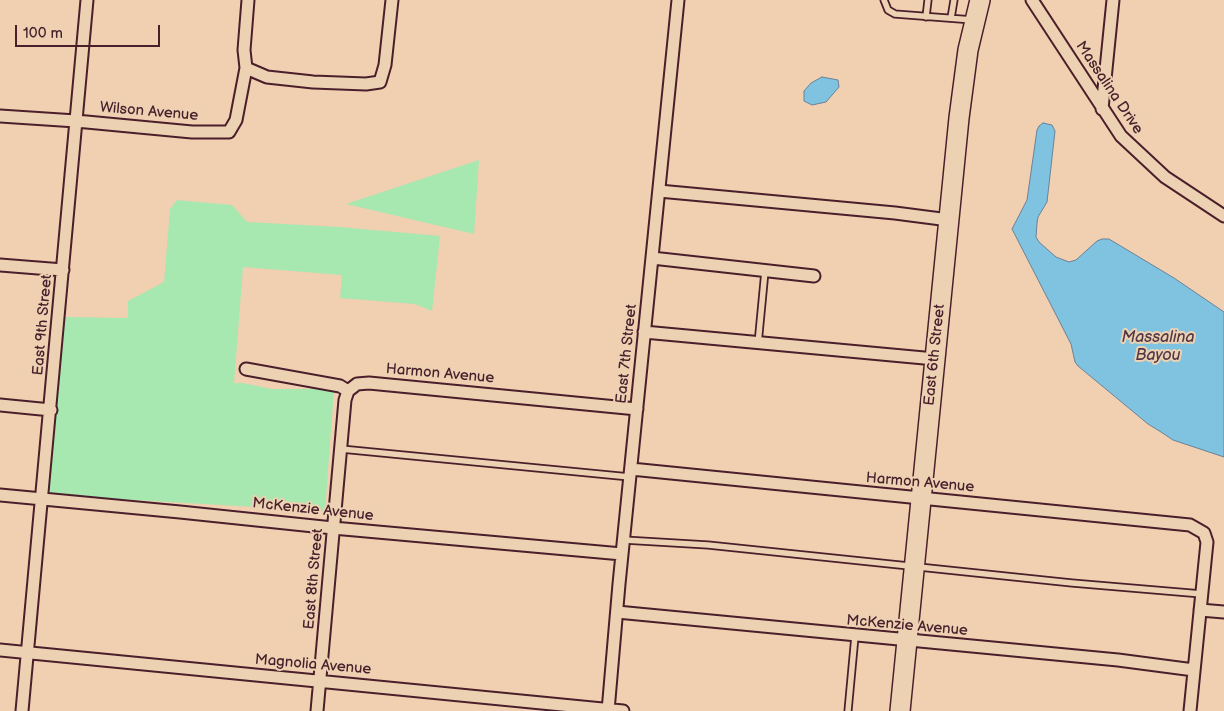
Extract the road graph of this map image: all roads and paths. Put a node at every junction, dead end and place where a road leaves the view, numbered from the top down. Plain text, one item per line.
1 (87, 0) edge
2 (248, 0) edge
3 (392, 0) edge
4 (678, 0) edge
5 (884, 0) edge
6 (928, 0) edge
7 (954, 0) edge
8 (980, 0) edge
9 (1032, 0) edge
10 (1113, 0) edge
11 (926, 16) junction
12 (951, 18) junction
13 (975, 21) junction
14 (246, 68) junction
15 (1102, 109) junction
16 (0, 116) edge
17 (76, 121) junction
18 (659, 191) junction
19 (1224, 216) edge
20 (948, 220) junction
21 (652, 258) junction
22 (0, 265) edge
23 (63, 270) junction
24 (764, 271) junction
25 (814, 276) dead end
26 (644, 332) junction
27 (758, 344) junction
28 (935, 360) junction
29 (246, 369) dead end
30 (348, 391) junction
31 (0, 405) edge
32 (637, 409) junction
33 (51, 410) junction
34 (341, 449) junction
35 (631, 473) junction
36 (0, 495) edge
37 (921, 498) junction
38 (42, 500) junction
39 (333, 528) junction
40 (624, 540) junction
41 (622, 554) junction
42 (914, 566) junction
43 (1202, 594) junction
44 (1200, 610) junction
45 (617, 612) junction
46 (1224, 612) edge
47 (855, 636) junction
48 (907, 641) junction
49 (0, 650) edge
50 (27, 653) junction
51 (1194, 670) junction
52 (320, 681) junction
53 (608, 710) edge
54 (22, 711) edge
55 (317, 711) edge
56 (623, 711) edge
57 (848, 711) edge
58 (900, 711) edge
59 (1190, 711) edge

1 - 17 street, East 9th Street
2 - 14 street
3 - 14 street
4 - 18 street, East 7th Street
5 - 11 lane
6 - 11 lane
7 - 12 lane
8 - 13 main road, East 6th Street
9 - 15 street, Massalina Drive
10 - 15 street
11 - 12 lane
12 - 13 lane
13 - 20 main road, East 6th Street
14 - 17 street, Wilson Avenue
15 - 19 street, Massalina Drive
16 - 17 street, Wilson Avenue
17 - 23 street, East 9th Street
18 - 20 street
18 - 21 street, East 7th Street
20 - 28 main road, East 6th Street
21 - 24 street
21 - 26 street, East 7th Street
22 - 23 street
23 - 33 street, East 9th Street
24 - 25 street
24 - 27 lane
26 - 27 street
26 - 32 street, East 7th Street
27 - 28 street
28 - 37 main road, East 6th Street
29 - 30 street
30 - 32 street, Harmon Avenue
30 - 34 street, East 8th Street
31 - 33 street
32 - 35 street, East 7th Street
33 - 38 street, East 9th Street
34 - 35 lane
34 - 39 street, East 8th Street
35 - 37 street, Harmon Avenue
35 - 40 street, East 7th Street
36 - 38 street, McKenzie Avenue
37 - 42 main road, East 6th Street
37 - 43 street, Harmon Avenue
38 - 39 street, McKenzie Avenue
38 - 50 street, East 9th Street
39 - 41 street, McKenzie Avenue
39 - 52 street, East 8th Street
40 - 41 street, East 7th Street
40 - 42 lane
41 - 45 street, East 7th Street
42 - 43 lane
42 - 48 main road, East 6th Street
43 - 44 street
44 - 46 street
44 - 51 street
45 - 47 street, McKenzie Avenue
45 - 53 street, East 7th Street
47 - 48 street, McKenzie Avenue
47 - 57 lane
48 - 51 street, McKenzie Avenue
48 - 58 main road, East 6th Street
49 - 50 street, Magnolia Avenue
50 - 52 street, Magnolia Avenue
50 - 54 street, East 9th Street
51 - 59 street
52 - 53 street, Magnolia Avenue
52 - 55 street, East 8th Street
53 - 56 street, Magnolia Avenue

